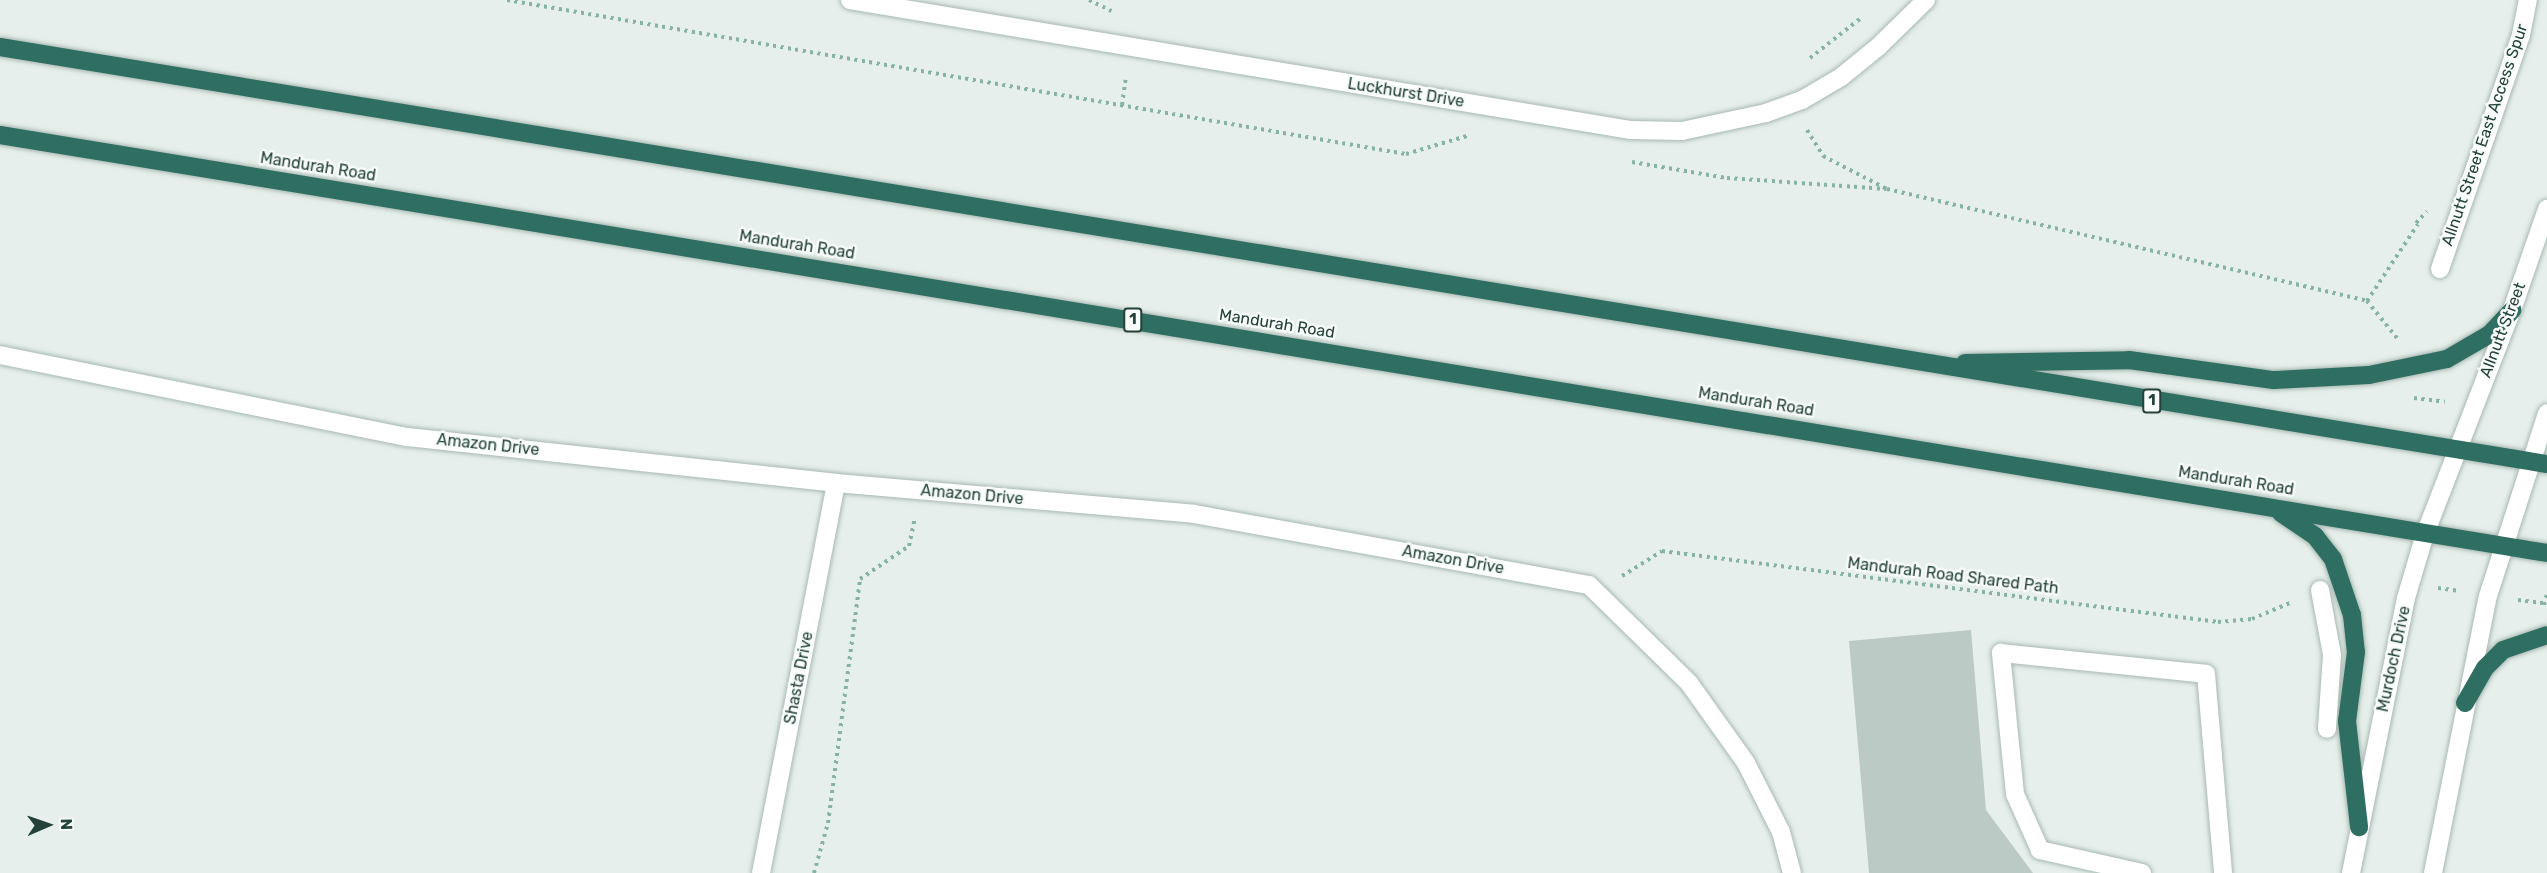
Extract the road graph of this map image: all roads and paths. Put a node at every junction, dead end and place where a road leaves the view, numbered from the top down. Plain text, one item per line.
1 (507, 0) edge
2 (850, 0) edge
3 (1926, 0) edge
4 (2528, 0) edge
5 (1866, 14) dead end
6 (0, 46) edge
7 (1802, 100) junction
8 (0, 135) edge
9 (1480, 137) dead end
10 (1621, 160) dead end
11 (1887, 189) junction
12 (2547, 209) edge
13 (2450, 236) junction
14 (2440, 269) dead end
15 (2367, 301) junction
16 (2512, 310) junction
17 (2398, 342) dead end
18 (0, 355) edge
19 (1918, 364) junction
20 (2547, 413) edge
21 (2456, 451) junction
22 (2539, 463) edge
23 (836, 483) junction
24 (920, 490) junction
25 (2266, 506) junction
26 (2425, 534) junction
27 (2504, 547) junction
28 (2547, 553) edge
29 (1614, 582) dead end
30 (2320, 590) dead end
31 (2547, 594) edge
32 (2295, 600) dead end
33 (2544, 603) dead end
34 (2547, 636) edge
35 (2465, 703) junction
36 (2327, 729) dead end
37 (2359, 827) junction
38 (761, 873) edge
39 (814, 873) edge
40 (1792, 873) edge
41 (2142, 873) edge
42 (2223, 873) edge
43 (2350, 873) edge
44 (2433, 873) edge

1 - 9 path
2 - 7 street, Luckhurst Drive
3 - 7 street, Luckhurst Drive
4 - 13 street, Allnutt Street East Access Spur
5 - 7 path
6 - 19 highway, 1
7 - 11 path
8 - 25 highway, Mandurah Road / 1
10 - 11 path
11 - 15 path
12 - 16 street, Allnutt Street
13 - 14 street, Allnutt Street East Access Spur
13 - 15 path
15 - 17 path
16 - 19 highway
16 - 21 street, Allnutt Street
18 - 23 street, Amazon Drive
19 - 21 highway, 1
20 - 22 street
21 - 22 highway, 1
21 - 26 street, Murdoch Drive
22 - 27 street
23 - 24 street, Amazon Drive
23 - 38 street, Shasta Drive
24 - 39 path
24 - 40 street, Amazon Drive
25 - 26 highway, Mandurah Road / 1
25 - 37 highway
26 - 27 highway, Mandurah Road / 1
26 - 37 street, Murdoch Drive
27 - 28 highway, Mandurah Road / 1
27 - 35 street
29 - 32 path, Mandurah Road Shared Path
30 - 36 street
31 - 33 path
34 - 35 highway
35 - 44 street
37 - 43 street, Murdoch Drive
41 - 42 street

